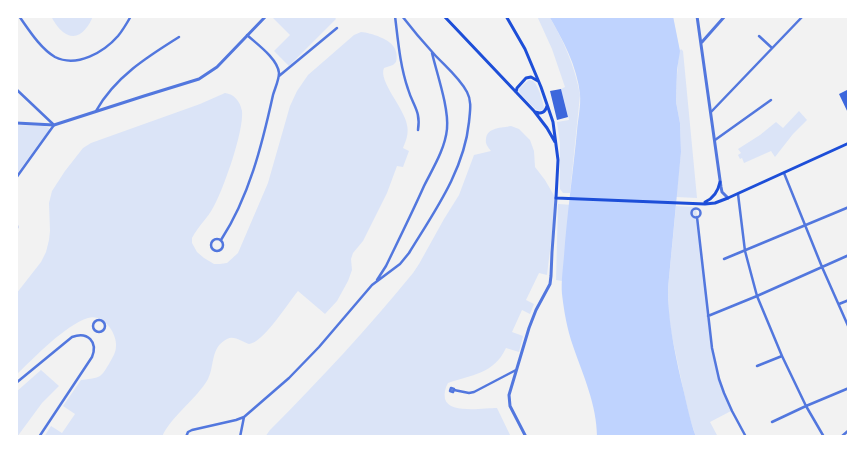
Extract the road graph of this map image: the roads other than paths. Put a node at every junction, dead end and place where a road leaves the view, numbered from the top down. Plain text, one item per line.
1 (19, 16) edge
2 (131, 16) edge
3 (266, 16) edge
4 (395, 16) edge
5 (402, 16) edge
6 (444, 16) edge
7 (506, 16) edge
8 (697, 16) edge
9 (725, 16) edge
10 (803, 16) edge
11 (336, 28) dead end
12 (247, 35) junction
13 (759, 36) dead end
14 (179, 37) dead end
15 (701, 42) junction
16 (772, 48) junction
17 (432, 52) junction
18 (279, 76) junction
19 (539, 82) junction
20 (16, 89) edge
21 (517, 93) junction
22 (772, 100) dead end
23 (547, 104) junction
24 (534, 111) junction
25 (96, 112) junction
26 (711, 112) junction
27 (16, 123) edge
28 (54, 125) junction
29 (418, 130) dead end
30 (715, 140) junction
31 (849, 143) edge
32 (556, 144) junction
33 (784, 173) junction
34 (16, 178) edge
35 (720, 182) junction
36 (738, 194) junction
37 (556, 198) junction
38 (728, 198) junction
39 (700, 203) junction
40 (849, 207) edge
41 (16, 217) edge
42 (696, 217) dead end
43 (806, 226) junction
44 (16, 234) edge
45 (221, 240) junction
46 (745, 251) junction
47 (849, 255) edge
48 (724, 259) dead end
49 (822, 266) junction
50 (372, 285) junction
51 (757, 296) junction
52 (849, 300) edge
53 (838, 304) junction
54 (708, 316) junction
55 (105, 328) joint
56 (849, 328) edge
57 (782, 356) junction
58 (756, 366) dead end
59 (516, 370) junction
60 (16, 383) edge
61 (849, 388) edge
62 (454, 390) dead end
63 (806, 406) junction
64 (244, 418) junction
65 (772, 422) dead end
66 (849, 430) edge
67 (39, 437) edge
68 (186, 437) edge
69 (240, 437) edge
70 (526, 437) edge
71 (746, 437) edge
72 (824, 437) edge
73 (841, 437) edge

1 - 2 street
3 - 12 street
4 - 29 street
5 - 17 street
6 - 21 main road
7 - 19 main road
8 - 15 street
9 - 15 street
10 - 16 street
11 - 18 street
12 - 18 street
12 - 25 street
13 - 16 street
14 - 25 street
15 - 26 street
16 - 26 street
17 - 50 street
17 - 50 street
18 - 45 street
19 - 21 main road
19 - 23 main road
20 - 28 street
21 - 24 main road
22 - 30 street
23 - 24 main road
23 - 32 main road
24 - 32 main road
25 - 28 street
26 - 30 street
27 - 28 street
28 - 34 street
30 - 35 street
31 - 33 main road
32 - 37 main road
33 - 36 main road
33 - 43 street
35 - 38 street
35 - 39 main road
36 - 38 main road
36 - 46 street
37 - 39 main road
37 - 59 street
38 - 39 main road
40 - 43 street
41 - 44 street
42 - 54 street
43 - 46 street
43 - 49 street
45 - 45 street
46 - 48 street
46 - 51 street
47 - 49 street
49 - 51 street
49 - 53 street
50 - 64 street
51 - 54 street
51 - 57 street
52 - 53 street
53 - 56 street
54 - 71 street
55 - 55 street
57 - 58 street
57 - 63 street
59 - 62 street
59 - 70 street
60 - 67 street
61 - 63 street
63 - 65 street
63 - 72 street
64 - 68 street
64 - 69 street
66 - 73 street

